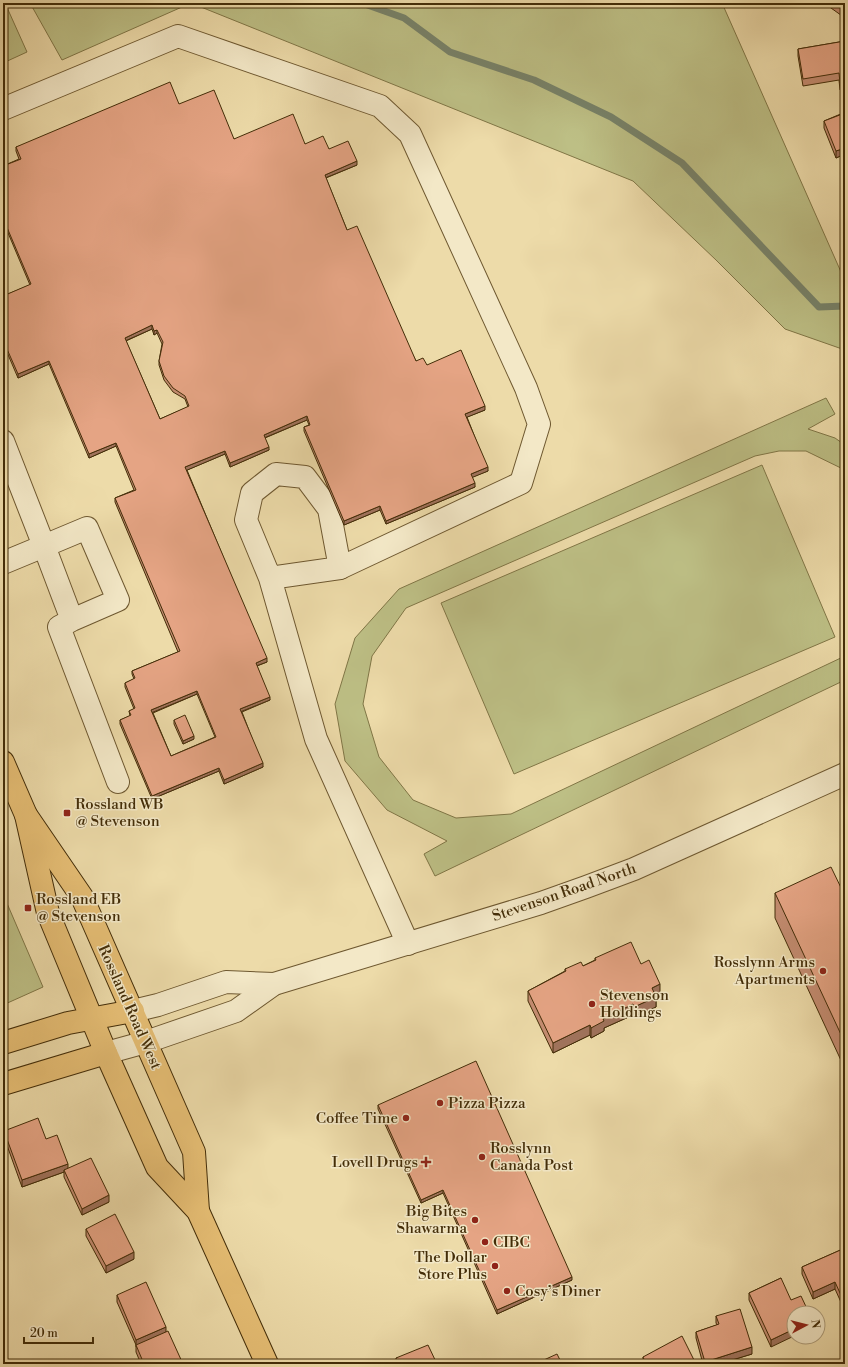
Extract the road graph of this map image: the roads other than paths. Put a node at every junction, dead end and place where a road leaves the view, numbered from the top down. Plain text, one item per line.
1 (3, 109) edge
2 (3, 441) edge
3 (44, 546) junction
4 (3, 563) edge
5 (340, 568) junction
6 (270, 578) junction
7 (72, 620) junction
8 (3, 762) edge
9 (845, 774) edge
10 (118, 782) dead end
11 (26, 815) junction
12 (408, 944) junction
13 (274, 984) junction
14 (133, 1011) junction
15 (92, 1019) junction
16 (146, 1042) junction
17 (3, 1043) edge
18 (106, 1053) junction
19 (3, 1084) edge
20 (198, 1212) junction
21 (267, 1364) edge

1 - 5 street
2 - 3 street
3 - 4 street
3 - 7 street
3 - 7 street
5 - 6 street
5 - 6 street
6 - 12 street
7 - 10 street
8 - 11 main road, Rossland Road West
9 - 12 street, Stevenson Road North
11 - 14 main road, Rossland Road West
11 - 15 main road, Rossland Road West
12 - 13 street, Stevenson Road North
13 - 14 street, Stevenson Road North
13 - 16 street, Stevenson Road North
14 - 15 main road, Stevenson Road North
14 - 16 main road, Rossland Road West
15 - 17 main road, Stevenson Road North
15 - 18 main road, Rossland Road West
16 - 18 street, Stevenson Road North
16 - 20 main road, Rossland Road West
18 - 19 main road, Stevenson Road North
18 - 20 main road, Rossland Road West
20 - 21 main road, Rossland Road West

